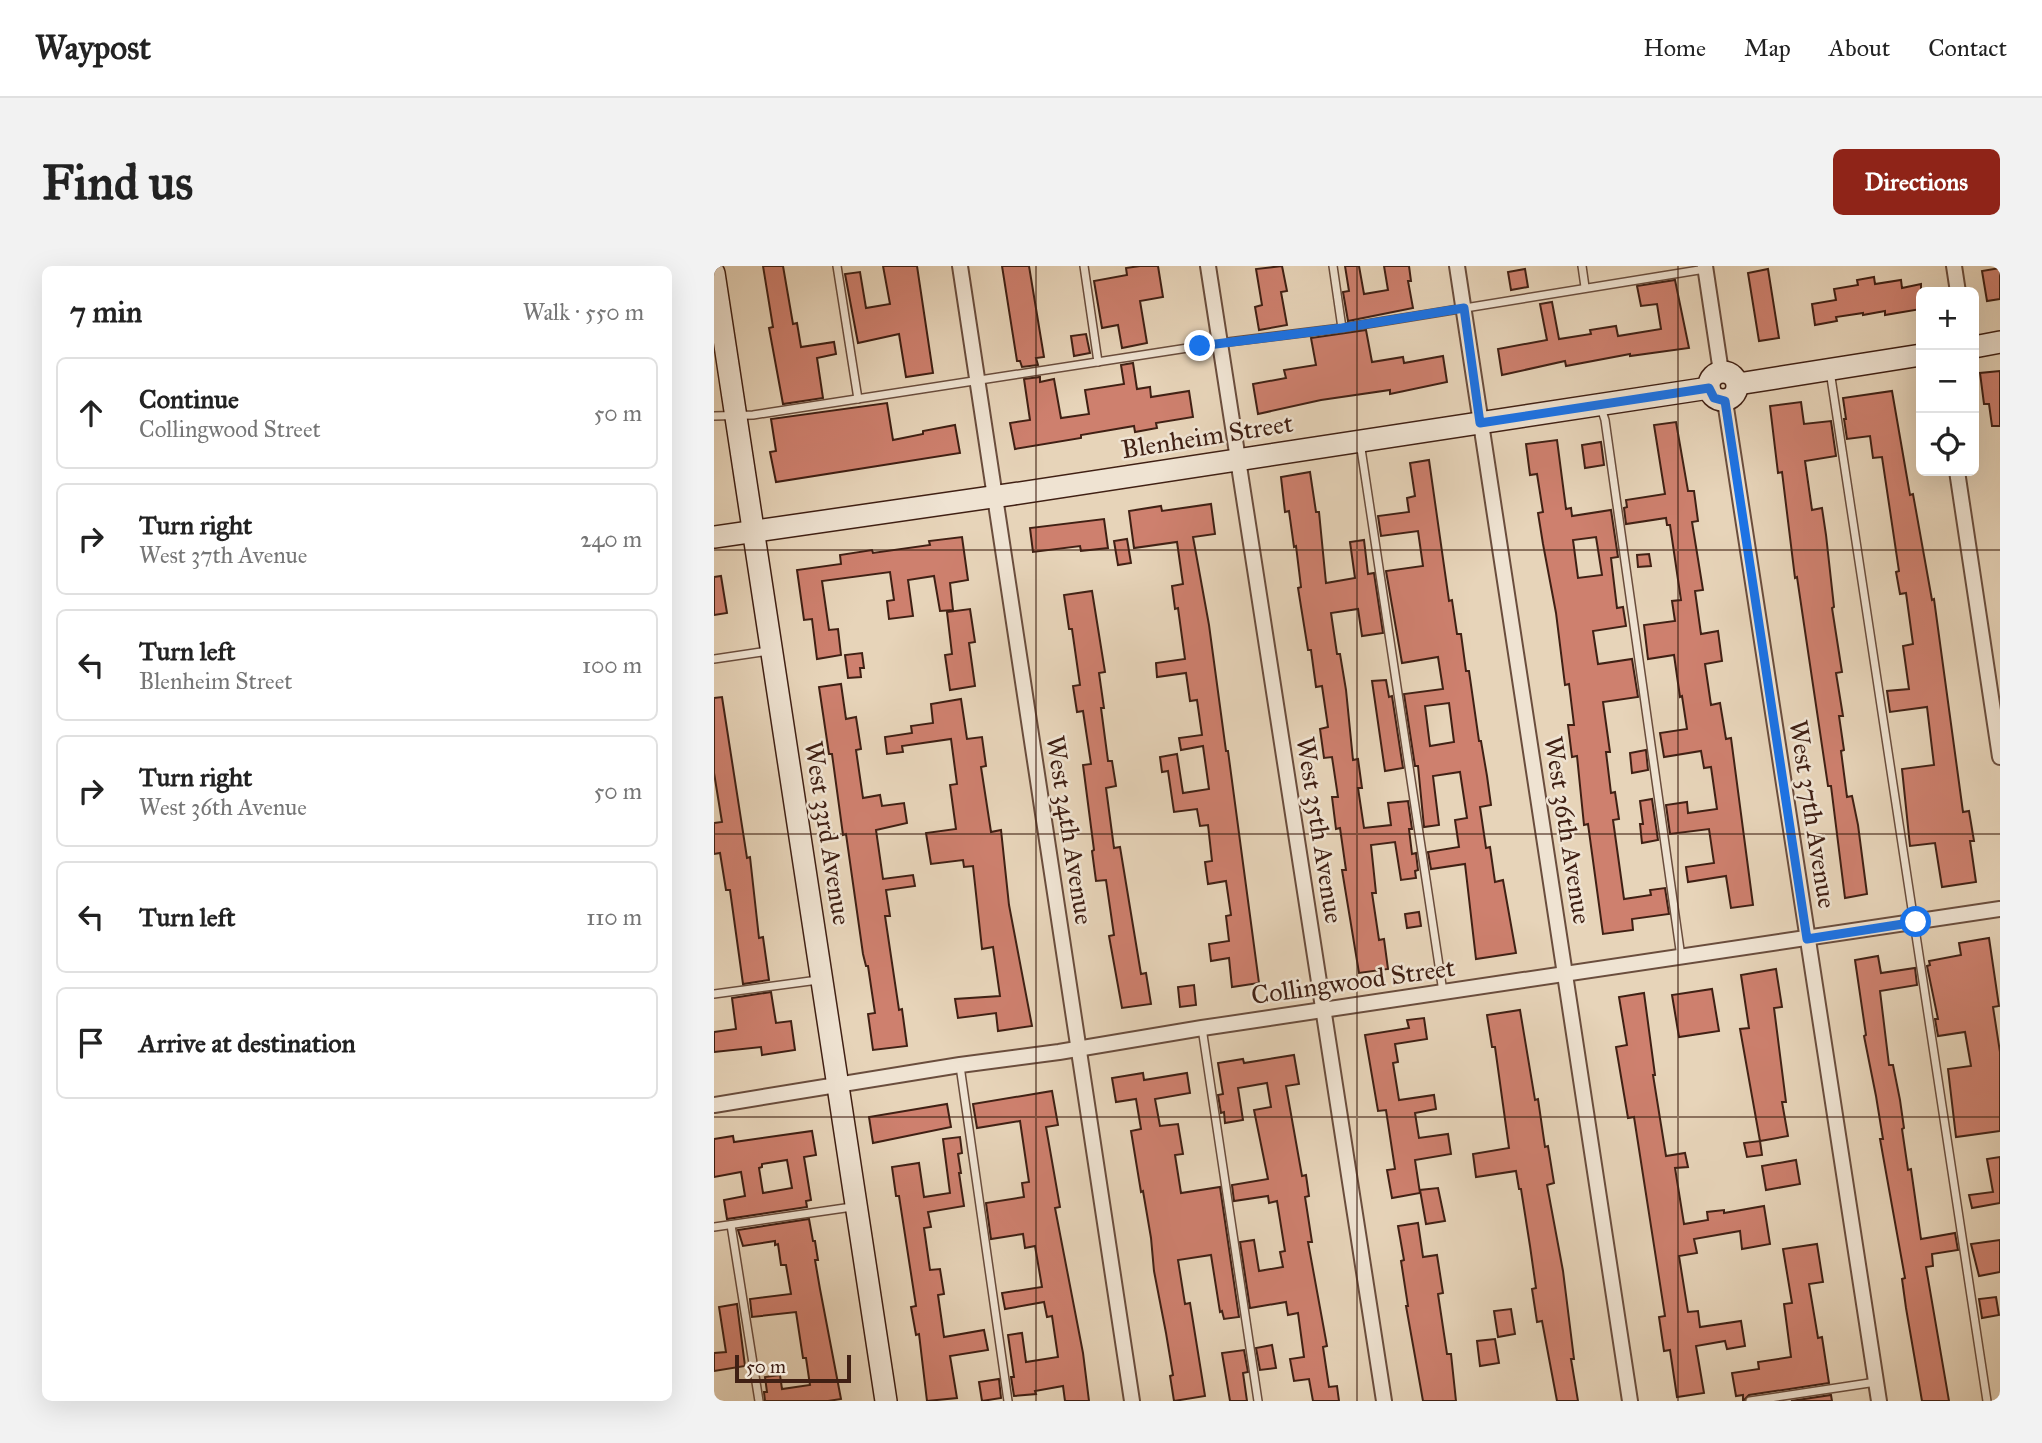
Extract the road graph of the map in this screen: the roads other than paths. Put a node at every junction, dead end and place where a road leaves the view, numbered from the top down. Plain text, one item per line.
1 (837, 266) edge
2 (960, 266) edge
3 (1084, 266) edge
4 (1208, 266) edge
5 (1333, 266) edge
6 (1457, 266) edge
7 (1582, 266) edge
8 (1954, 266) edge
9 (1705, 267) edge
10 (714, 273) edge
11 (1585, 287) junction
12 (1957, 287) edge
13 (1464, 308) junction
14 (1342, 328) junction
15 (2000, 342) edge
16 (1220, 344) junction
17 (1979, 345) edge
18 (1916, 356) edge
19 (1098, 362) junction
20 (1830, 370) junction
21 (978, 380) junction
22 (1723, 386) junction
23 (858, 399) junction
24 (1599, 405) junction
25 (736, 415) junction
26 (714, 416) edge
27 (1480, 423) junction
28 (1360, 442) junction
29 (1237, 460) junction
30 (1958, 476) edge
31 (995, 497) junction
32 (753, 531) junction
33 (714, 537) edge
34 (772, 650) junction
35 (714, 659) edge
36 (2000, 757) edge
37 (2000, 909) edge
38 (1916, 922) junction
39 (1807, 939) junction
40 (1681, 958) junction
41 (1566, 975) junction
42 (822, 979) junction
43 (1443, 992) junction
44 (714, 994) edge
45 (1323, 1011) junction
46 (1202, 1028) junction
47 (1079, 1049) junction
48 (960, 1065) junction
49 (838, 1086) junction
50 (714, 1105) edge
51 (856, 1207) junction
52 (731, 1225) junction
53 (714, 1227) edge
54 (1876, 1382) junction
55 (759, 1401) edge
56 (886, 1401) edge
57 (1009, 1401) edge
58 (1132, 1401) edge
59 (1258, 1401) edge
60 (1384, 1401) edge
61 (1630, 1401) edge
62 (1750, 1401) edge
63 (1879, 1401) edge
64 (1987, 1401) edge

1 - 23 lane
2 - 21 street, West 34th Avenue
3 - 19 lane
4 - 16 street, West 35th Avenue
5 - 14 lane
6 - 13 street, West 36th Avenue
7 - 11 lane
8 - 12 street
9 - 11 lane
9 - 22 street, West 37th Avenue
10 - 25 street, West 33rd Avenue
11 - 13 lane
13 - 14 lane
13 - 27 street, West 36th Avenue
14 - 16 lane
15 - 17 street
16 - 19 lane
16 - 29 street, West 35th Avenue
18 - 20 street, Blenheim Street
19 - 21 lane
20 - 22 street, Blenheim Street
20 - 38 lane
21 - 23 lane
21 - 31 street, West 34th Avenue
22 - 24 street, Blenheim Street
22 - 39 street, West 37th Avenue
23 - 25 lane
24 - 27 street, Blenheim Street
24 - 40 lane
25 - 26 lane
25 - 32 street, West 33rd Avenue
27 - 28 street, Blenheim Street
27 - 41 street, West 36th Avenue
28 - 29 street, Blenheim Street
28 - 43 lane
29 - 31 street, Blenheim Street
29 - 45 street, West 35th Avenue
30 - 36 street
31 - 32 street, Blenheim Street
31 - 47 street, West 34th Avenue
32 - 33 street, Blenheim Street
32 - 34 street, West 33rd Avenue
34 - 35 lane
34 - 42 street, West 33rd Avenue
37 - 38 street, Collingwood Street
38 - 39 street, Collingwood Street
38 - 64 lane
39 - 40 street, Collingwood Street
39 - 54 street, West 37th Avenue
40 - 41 street, Collingwood Street
41 - 43 street, Collingwood Street
41 - 61 street, West 36th Avenue
42 - 44 lane
42 - 49 street, West 33rd Avenue
43 - 45 street, Collingwood Street
45 - 46 street, Collingwood Street
45 - 60 street, West 35th Avenue
46 - 47 street, Collingwood Street
46 - 59 lane
47 - 48 street, Collingwood Street
47 - 58 street, West 34th Avenue
48 - 49 street, Collingwood Street
48 - 57 lane
49 - 50 street, Collingwood Street
49 - 51 street, West 33rd Avenue
51 - 52 lane
51 - 56 street, West 33rd Avenue
52 - 53 lane
52 - 55 lane
54 - 62 lane
54 - 63 street, West 37th Avenue

